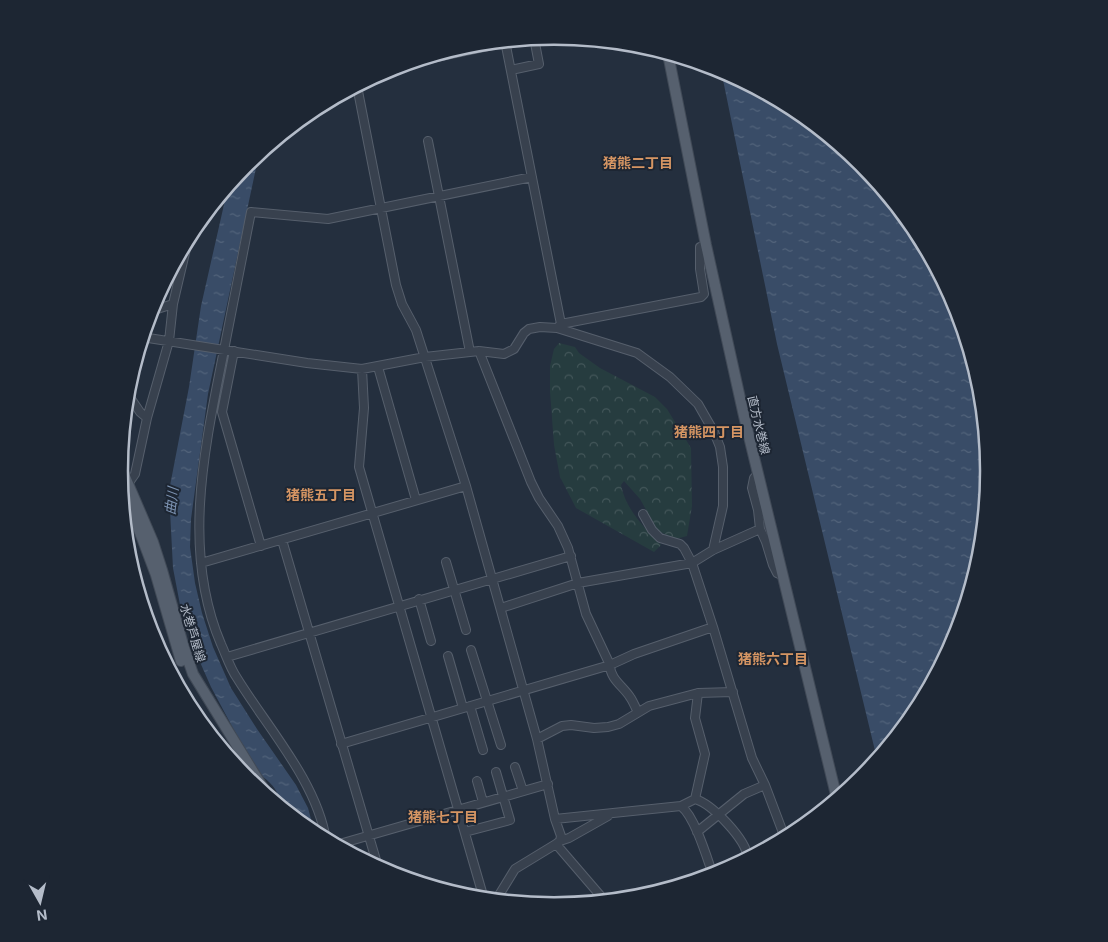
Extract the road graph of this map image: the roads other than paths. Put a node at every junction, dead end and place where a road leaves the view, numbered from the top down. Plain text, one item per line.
1 (535, 46) edge
2 (506, 48) edge
3 (670, 62) edge
4 (510, 70) junction
5 (358, 93) edge
6 (428, 142) dead end
7 (532, 177) junction
8 (439, 196) junction
9 (381, 208) junction
10 (706, 245) junction
11 (182, 264) edge
12 (172, 304) junction
13 (160, 307) edge
14 (559, 326) junction
15 (150, 338) edge
16 (169, 341) junction
17 (224, 350) junction
18 (234, 351) junction
19 (479, 351) junction
20 (470, 352) junction
21 (425, 357) junction
22 (378, 366) junction
23 (362, 369) junction
24 (134, 403) edge
25 (146, 418) junction
26 (758, 475) junction
27 (128, 481) edge
28 (466, 486) junction
29 (129, 495) edge
30 (416, 500) junction
31 (372, 513) junction
32 (643, 514) dead end
33 (760, 530) junction
34 (282, 540) junction
35 (261, 546) junction
36 (713, 550) junction
37 (570, 556) junction
38 (446, 562) dead end
39 (692, 563) junction
40 (201, 564) junction
41 (782, 575) junction
42 (492, 579) junction
43 (578, 584) junction
44 (454, 590) junction
45 (419, 599) junction
46 (399, 606) junction
47 (501, 608) junction
48 (713, 628) junction
49 (466, 630) dead end
50 (310, 632) junction
51 (431, 641) dead end
52 (472, 650) dead end
53 (227, 656) junction
54 (448, 656) dead end
55 (610, 666) junction
56 (524, 690) junction
57 (733, 692) junction
58 (698, 693) junction
59 (487, 701) junction
60 (466, 707) junction
61 (638, 712) junction
62 (432, 718) junction
63 (537, 739) junction
64 (341, 744) junction
65 (500, 744) dead end
66 (483, 750) dead end
67 (236, 754) edge
68 (515, 767) dead end
69 (496, 772) dead end
70 (477, 781) dead end
71 (548, 784) junction
72 (765, 785) junction
73 (522, 791) junction
74 (835, 791) edge
75 (503, 797) junction
76 (695, 799) junction
77 (483, 802) junction
78 (681, 806) junction
79 (458, 810) junction
80 (612, 814) junction
81 (717, 814) junction
82 (584, 817) junction
83 (555, 819) junction
84 (588, 828) junction
85 (324, 830) edge
86 (782, 831) edge
87 (465, 832) junction
88 (697, 832) junction
89 (368, 835) junction
90 (345, 842) edge
91 (558, 842) junction
92 (748, 850) edge
93 (375, 857) edge
94 (710, 867) edge
95 (482, 891) edge
96 (500, 893) edge
97 (600, 894) edge

1 - 4 street
2 - 4 street
3 - 10 main road, 直方水巻線
4 - 7 street
5 - 9 street
6 - 8 street
7 - 8 street
7 - 14 street
8 - 9 street
8 - 20 street
9 - 17 street
9 - 21 street
10 - 14 street
10 - 26 main road, 直方水巻線
11 - 12 street
12 - 13 street
12 - 16 street
14 - 19 street
14 - 36 street
15 - 16 street
16 - 17 street
16 - 25 street
17 - 18 street
17 - 40 street
18 - 23 street
18 - 35 street
19 - 20 street
19 - 37 street
20 - 21 street
21 - 22 street
21 - 28 street
22 - 23 street
22 - 30 street
23 - 31 street
24 - 25 street
25 - 27 street
26 - 33 street
26 - 41 main road, 直方水巻線
28 - 30 street
28 - 42 street
29 - 67 main road, 水巻芦屋線
30 - 31 street
31 - 34 street
31 - 46 street
32 - 39 street
33 - 36 street
33 - 41 street
34 - 35 street
34 - 50 street
35 - 40 street
36 - 39 street
37 - 42 street
37 - 43 street
38 - 44 street
39 - 43 street
39 - 48 street
40 - 53 street
41 - 74 main road, 直方水巻線
42 - 44 street
42 - 47 street
43 - 47 street
43 - 55 street
44 - 45 street
44 - 49 street
45 - 46 street
45 - 51 street
46 - 50 street
46 - 62 street
47 - 56 street
48 - 55 street
48 - 57 street
50 - 53 street
50 - 64 street
52 - 59 street
53 - 85 street
54 - 60 street
55 - 56 street
55 - 61 street
56 - 59 street
56 - 63 street
57 - 58 street
57 - 72 street
58 - 61 street
58 - 76 street
59 - 60 street
59 - 65 street
60 - 62 street
60 - 66 street
61 - 63 street
62 - 64 street
62 - 79 street
63 - 71 street
64 - 89 street
68 - 73 street
69 - 75 street
70 - 77 street
71 - 73 street
71 - 83 street
72 - 81 street
72 - 86 street
73 - 75 street
75 - 77 street
75 - 87 street
76 - 78 street
76 - 81 street
77 - 79 street
78 - 80 street
78 - 88 street
79 - 87 street
79 - 89 street
80 - 82 street
80 - 84 street
81 - 88 street
81 - 92 street
82 - 83 street
82 - 84 street
83 - 91 street
84 - 91 street
87 - 95 street
88 - 94 street
89 - 90 street
89 - 93 street
91 - 96 street
91 - 97 street

